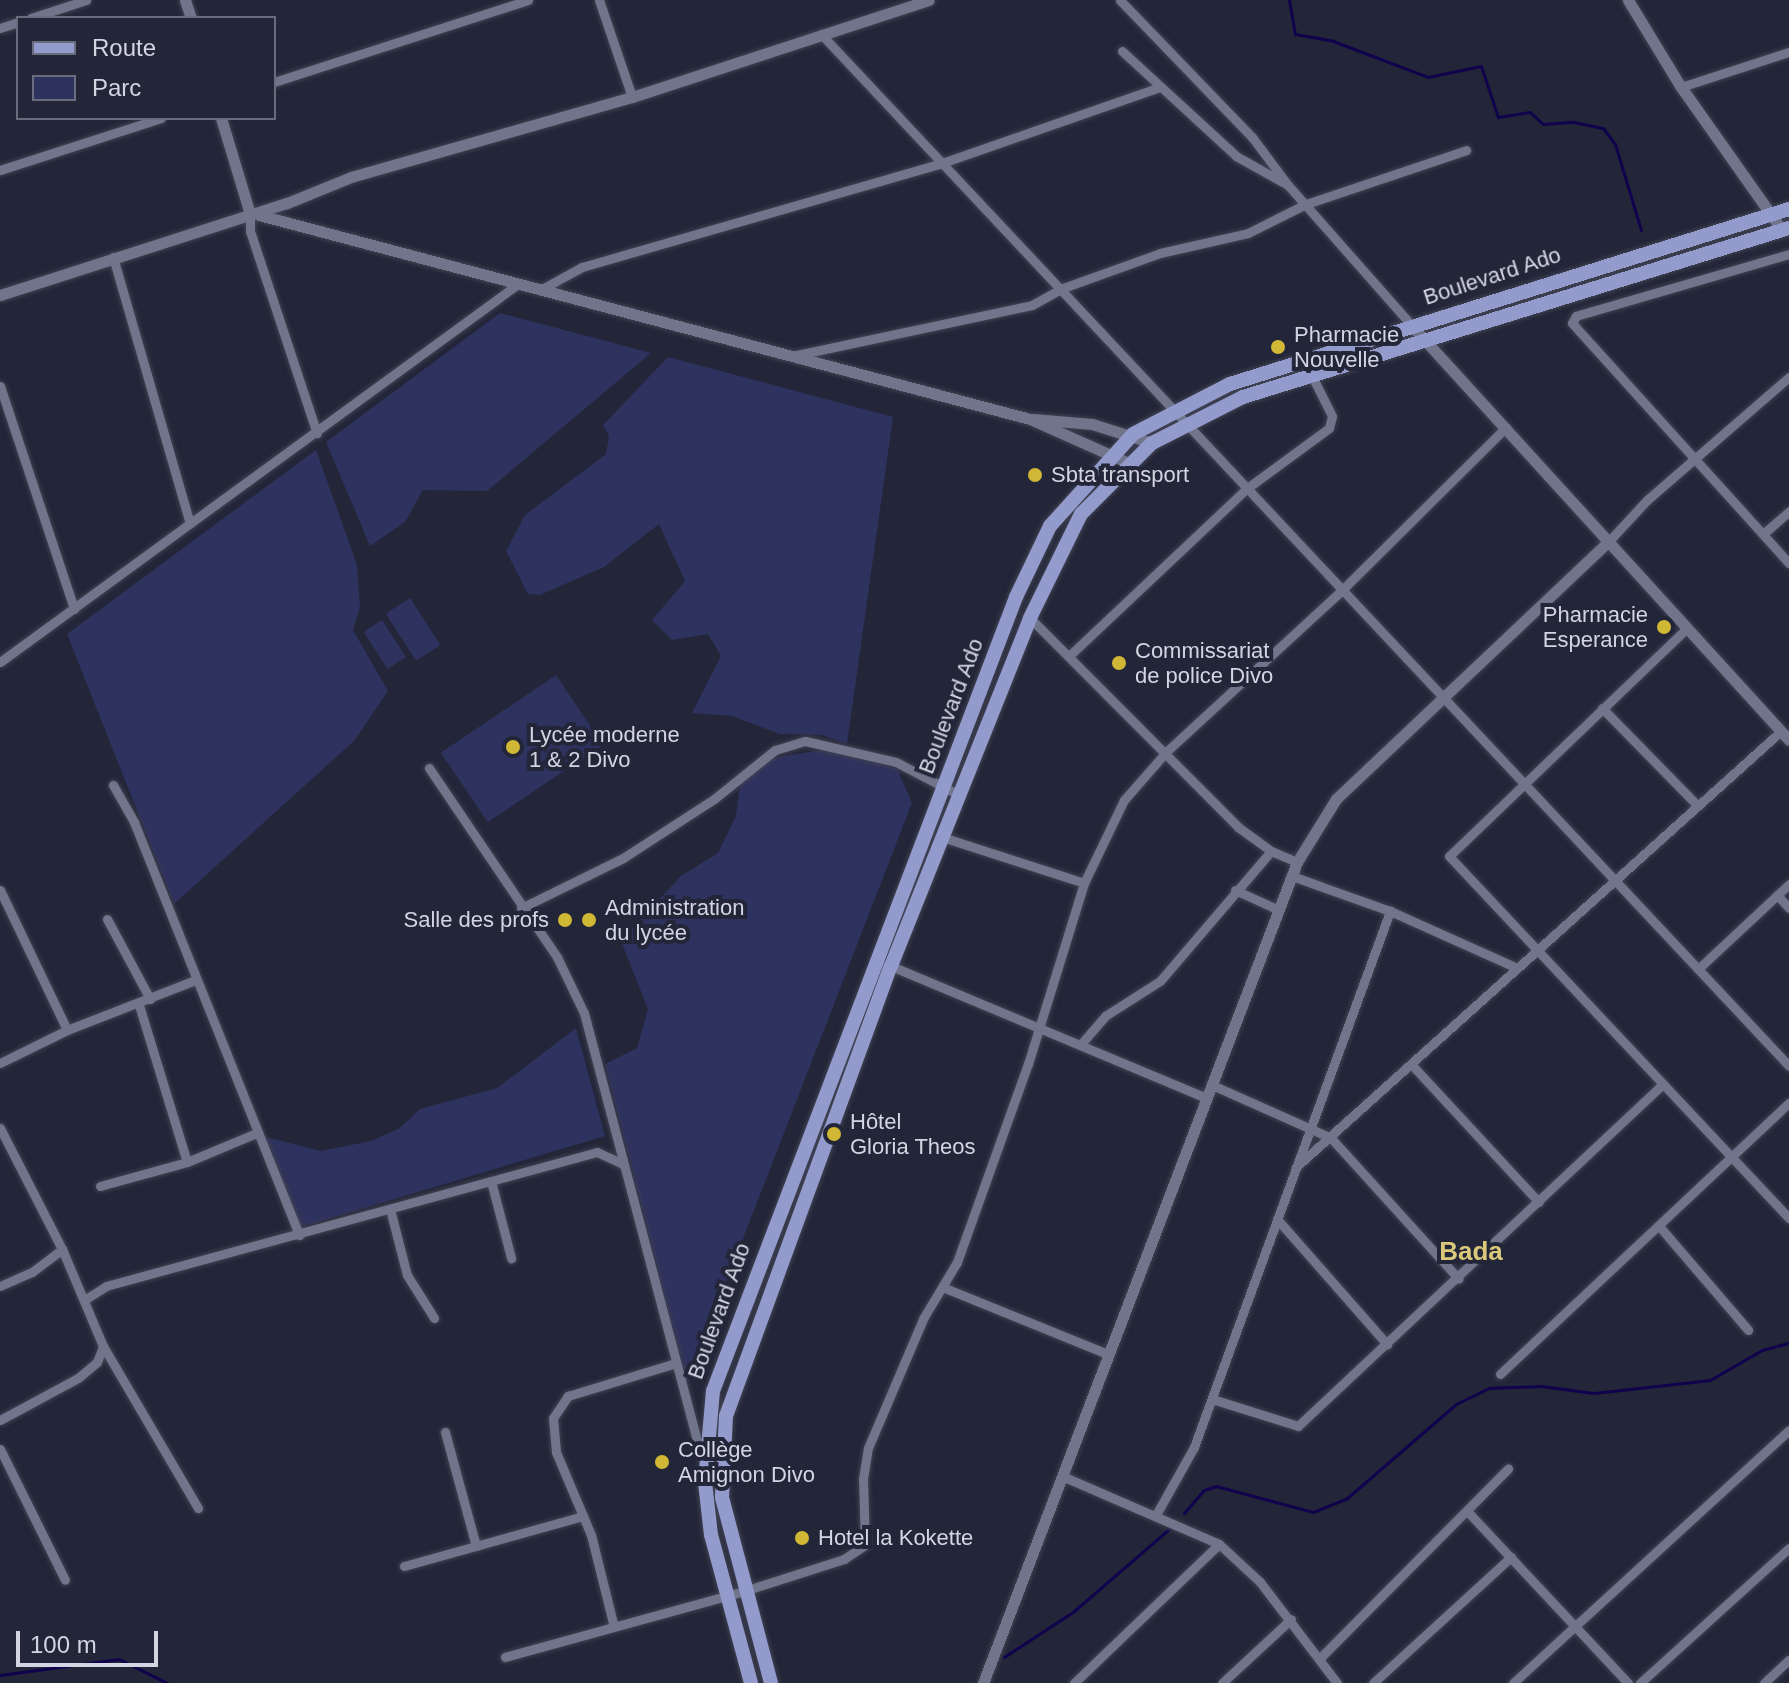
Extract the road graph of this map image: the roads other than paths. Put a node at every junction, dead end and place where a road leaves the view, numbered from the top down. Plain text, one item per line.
1 (86, 0) edge
2 (528, 0) edge
3 (599, 0) edge
4 (929, 0) edge
5 (1120, 0) edge
6 (1628, 0) edge
7 (37, 16) edge
8 (821, 34) junction
9 (1122, 51) dead end
10 (1789, 52) edge
11 (276, 81) edge
12 (1681, 87) junction
13 (1157, 88) junction
14 (632, 97) junction
15 (155, 120) edge
16 (222, 120) edge
17 (1466, 150) dead end
18 (939, 164) junction
19 (0, 170) edge
20 (1287, 184) junction
21 (1306, 204) junction
22 (1789, 209) edge
23 (250, 214) junction
24 (1771, 215) junction
25 (1787, 232) edge
26 (1789, 254) edge
27 (113, 257) junction
28 (518, 284) junction
29 (1063, 288) junction
30 (540, 290) junction
31 (0, 295) edge
32 (1412, 326) junction
33 (1425, 341) junction
34 (788, 356) junction
35 (1312, 376) junction
36 (1789, 377) edge
37 (0, 386) edge
38 (1170, 412) junction
39 (1030, 419) junction
40 (1183, 425) junction
41 (1506, 427) junction
42 (317, 433) junction
43 (1133, 434) junction
44 (1152, 443) junction
45 (1113, 455) junction
46 (1694, 459) junction
47 (1129, 463) junction
48 (1246, 489) junction
49 (1789, 511) edge
50 (190, 523) junction
51 (1763, 534) junction
52 (1609, 541) junction
53 (1789, 563) edge
54 (1342, 590) junction
55 (74, 609) junction
56 (1030, 618) junction
57 (1686, 629) junction
58 (1069, 656) junction
59 (0, 662) edge
60 (1442, 701) junction
61 (1602, 708) junction
62 (1785, 736) edge
63 (1166, 752) junction
64 (429, 768) dead end
65 (1523, 783) junction
66 (113, 785) dead end
67 (943, 788) junction
68 (959, 795) junction
69 (1698, 806) junction
70 (942, 837) junction
71 (1271, 851) junction
72 (1297, 862) junction
73 (1292, 876) junction
74 (1618, 882) junction
75 (1084, 883) junction
76 (1789, 884) edge
77 (0, 890) edge
78 (1235, 890) junction
79 (1777, 895) junction
80 (521, 908) junction
81 (1789, 908) edge
82 (1279, 910) junction
83 (1390, 911) junction
84 (107, 919) dead end
85 (1536, 951) junction
86 (891, 966) junction
87 (1515, 967) junction
88 (1698, 969) junction
89 (195, 980) junction
90 (150, 999) junction
91 (139, 1005) junction
92 (1039, 1026) junction
93 (67, 1030) junction
94 (1081, 1044) junction
95 (0, 1063) edge
96 (1411, 1064) junction
97 (1789, 1066) edge
98 (1663, 1084) junction
99 (1212, 1085) junction
100 (1207, 1098) junction
101 (1789, 1103) edge
102 (1311, 1125) junction
103 (0, 1128) edge
104 (254, 1134) junction
105 (1331, 1138) junction
106 (1732, 1157) junction
107 (187, 1162) junction
108 (623, 1164) junction
109 (1296, 1167) junction
110 (491, 1181) junction
111 (100, 1186) dead end
112 (1539, 1202) junction
113 (390, 1209) junction
114 (1789, 1218) edge
115 (1277, 1219) junction
116 (1659, 1226) junction
117 (299, 1235) junction
118 (62, 1249) junction
119 (511, 1258) dead end
120 (1459, 1279) junction
121 (0, 1286) edge
122 (945, 1288) junction
123 (84, 1300) junction
124 (434, 1318) dead end
125 (1748, 1330) dead end
126 (1387, 1344) junction
127 (103, 1346) junction
128 (1105, 1353) junction
129 (676, 1363) junction
130 (1500, 1374) dead end
131 (1212, 1399) junction
132 (0, 1420) edge
133 (1789, 1430) edge
134 (445, 1432) dead end
135 (0, 1449) edge
136 (706, 1460) junction
137 (1508, 1469) dead end
138 (1062, 1476) junction
139 (198, 1508) dead end
140 (1468, 1512) junction
141 (1157, 1513) junction
142 (583, 1516) junction
143 (1219, 1544) junction
144 (476, 1546) junction
145 (1789, 1548) edge
146 (1511, 1557) junction
147 (404, 1566) dead end
148 (65, 1580) dead end
149 (744, 1591) junction
150 (726, 1596) junction
151 (1291, 1619) junction
152 (1575, 1624) junction
153 (614, 1627) junction
154 (505, 1657) dead end
155 (1320, 1658) junction
156 (1789, 1660) edge
157 (751, 1683) edge
158 (771, 1683) edge
159 (983, 1683) edge
160 (1074, 1683) edge
161 (1222, 1683) edge
162 (1337, 1683) edge
163 (1373, 1683) edge
164 (1513, 1683) edge
165 (1628, 1683) edge
166 (1640, 1683) edge
167 (1764, 1683) edge

1 - 7 street
2 - 11 street
3 - 14 street
4 - 8 street
5 - 20 street
6 - 12 street
8 - 14 street
8 - 18 street
9 - 13 street
10 - 12 street
12 - 24 street
13 - 18 street
13 - 20 street
14 - 23 street
15 - 19 street
16 - 23 street
17 - 21 street
18 - 29 street
18 - 30 street
20 - 21 street
21 - 29 street
21 - 32 street
22 - 24 main road, Boulevard Ado
23 - 27 street
23 - 28 street
23 - 42 street
24 - 25 street
24 - 32 main road, Boulevard Ado
25 - 33 main road, Boulevard Ado
26 - 46 street
27 - 31 street
27 - 50 street
28 - 30 street
28 - 42 street
29 - 34 street
29 - 38 street
30 - 34 street
32 - 33 street
32 - 38 main road, Boulevard Ado
33 - 35 main road, Boulevard Ado
33 - 41 street
34 - 39 street
35 - 40 main road, Boulevard Ado
35 - 48 street
36 - 46 street
37 - 55 street
38 - 40 street
38 - 43 main road, Boulevard Ado
39 - 43 street
39 - 45 street
40 - 44 main road, Boulevard Ado
40 - 48 street
41 - 52 street
41 - 54 street
42 - 50 street
43 - 44 street
43 - 45 main road, Boulevard Ado
44 - 47 main road, Boulevard Ado
45 - 47 street
45 - 67 main road, Boulevard Ado
46 - 51 street
46 - 52 street
47 - 56 main road, Boulevard Ado
48 - 54 street
48 - 58 street
49 - 51 street
50 - 55 street
51 - 53 street
52 - 57 street
52 - 60 street
54 - 60 street
54 - 63 street
55 - 59 street
56 - 58 street
56 - 68 main road, Boulevard Ado
57 - 61 street
57 - 62 street
58 - 63 street
60 - 65 street
60 - 72 street
61 - 65 street
61 - 69 street
62 - 69 street
63 - 71 street
63 - 75 street
64 - 80 street
65 - 74 street
65 - 85 street
66 - 89 street
67 - 68 street
67 - 80 street
67 - 136 main road, Boulevard Ado
68 - 70 main road, Boulevard Ado
69 - 74 street
70 - 75 street
70 - 86 main road, Boulevard Ado
71 - 72 street
71 - 78 street
72 - 73 street
73 - 82 street
73 - 83 street
74 - 85 street
74 - 88 street
75 - 92 street
76 - 79 street
77 - 93 street
78 - 82 street
78 - 94 street
79 - 81 street
79 - 88 street
80 - 108 street
82 - 99 street
83 - 87 street
83 - 102 street
84 - 90 street
85 - 87 street
85 - 98 street
86 - 92 street
86 - 149 main road, Boulevard Ado
87 - 96 street
88 - 97 street
89 - 90 street
89 - 104 street
90 - 91 street
91 - 93 street
91 - 107 street
92 - 94 street
92 - 122 street
93 - 95 street
94 - 100 street
96 - 105 street
96 - 112 street
98 - 106 street
98 - 112 street
99 - 100 street
99 - 102 street
100 - 128 street
101 - 106 street
102 - 105 street
102 - 109 street
103 - 118 street
104 - 107 street
104 - 117 street
105 - 109 street
105 - 120 street
106 - 114 street
106 - 116 street
107 - 111 street
108 - 110 street
108 - 129 street
109 - 115 street
110 - 113 street
110 - 119 street
112 - 120 street
113 - 117 street
113 - 124 street
115 - 126 street
115 - 131 street
116 - 125 street
116 - 130 street
117 - 123 street
118 - 121 street
118 - 123 street
120 - 126 street
122 - 128 street
122 - 149 street
123 - 127 street
126 - 131 street
127 - 132 street
127 - 139 street
128 - 138 street
129 - 136 street
129 - 142 street
131 - 141 street
133 - 152 street
134 - 144 street
135 - 148 street
136 - 150 main road, Boulevard Ado
137 - 140 street
138 - 141 street
138 - 159 street
140 - 146 street
140 - 155 street
141 - 143 street
142 - 144 street
142 - 153 street
143 - 151 street
143 - 160 street
144 - 147 street
145 - 166 street
146 - 152 street
146 - 163 street
149 - 150 street
149 - 158 main road, Boulevard Ado
150 - 153 street
150 - 157 main road, Boulevard Ado
151 - 155 street
151 - 161 street
152 - 164 street
152 - 165 street
153 - 154 street
155 - 162 street
156 - 167 street

